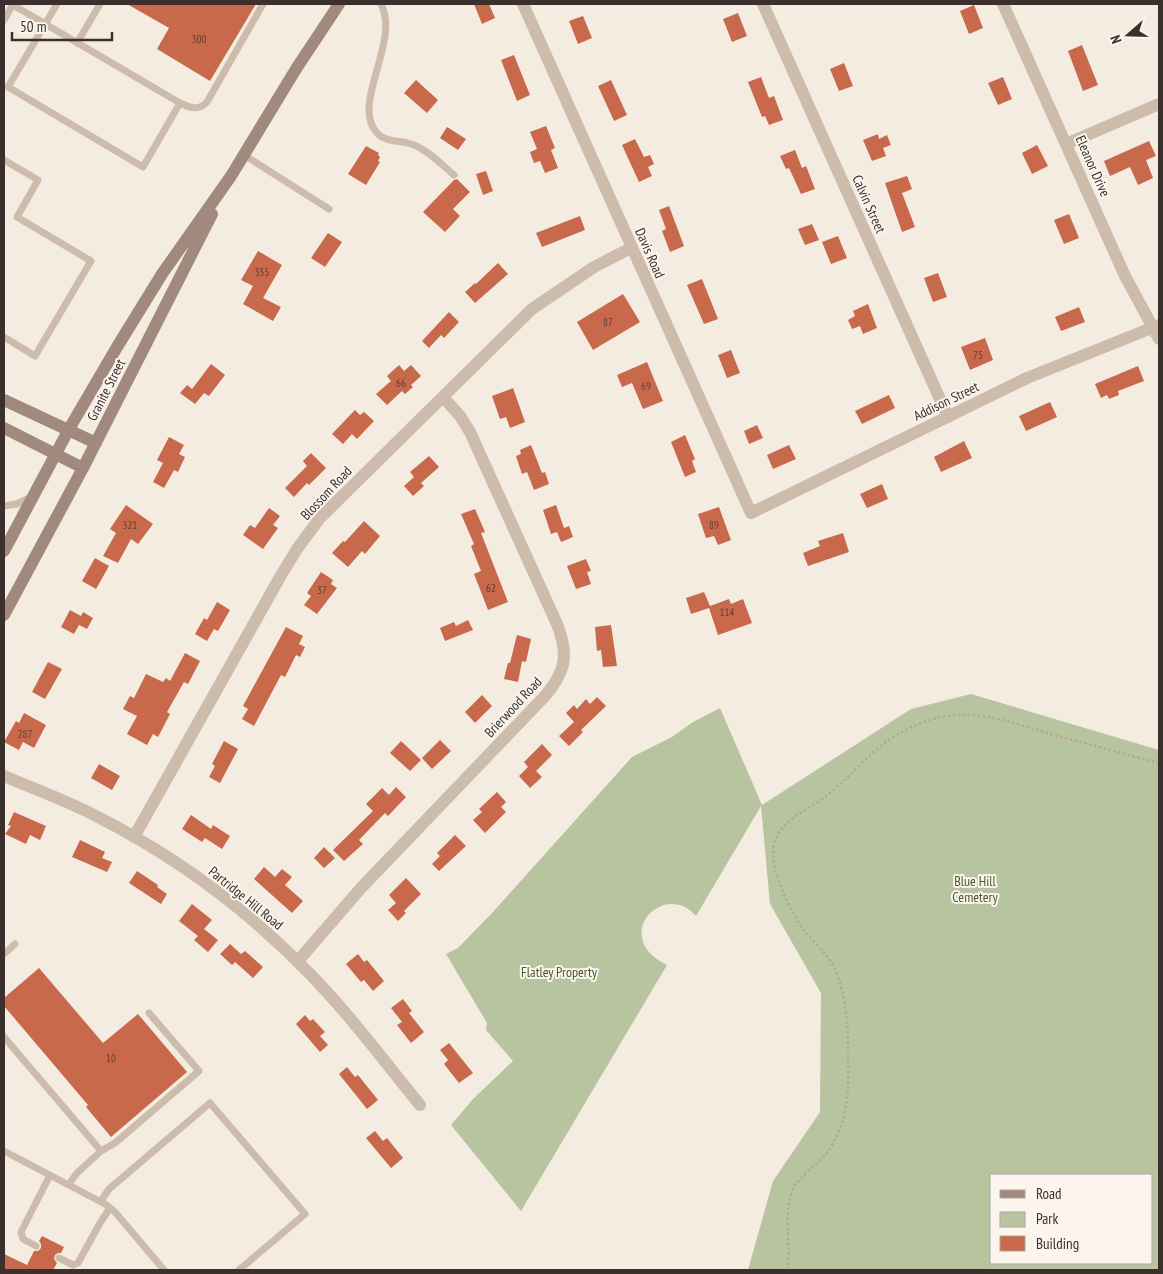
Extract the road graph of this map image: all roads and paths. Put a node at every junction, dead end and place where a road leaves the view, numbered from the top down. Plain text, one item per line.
1 (13, 4) edge
2 (57, 4) edge
3 (100, 4) edge
4 (263, 4) edge
5 (339, 4) edge
6 (381, 4) edge
7 (524, 4) edge
8 (763, 4) edge
9 (1003, 4) edge
10 (4, 20) edge
11 (46, 24) junction
12 (78, 43) junction
13 (180, 104) junction
14 (1159, 104) edge
15 (1066, 144) junction
16 (244, 155) junction
17 (4, 160) edge
18 (454, 175) dead end
19 (231, 176) junction
20 (329, 209) dead end
21 (631, 248) junction
22 (1157, 331) edge
23 (4, 337) edge
24 (444, 397) junction
25 (4, 400) edge
26 (948, 417) junction
27 (4, 428) edge
28 (69, 429) junction
29 (96, 443) junction
30 (56, 454) junction
31 (83, 468) junction
32 (34, 496) junction
33 (4, 506) edge
34 (752, 513) joint
35 (4, 551) edge
36 (4, 615) edge
37 (1159, 763) edge
38 (4, 776) edge
39 (134, 837) junction
40 (15, 944) dead end
41 (4, 954) edge
42 (298, 962) junction
43 (149, 1013) dead end
44 (4, 1037) edge
45 (420, 1105) dead end
46 (4, 1151) edge
47 (101, 1151) junction
48 (50, 1175) junction
49 (69, 1184) junction
50 (101, 1201) junction
51 (110, 1208) junction
52 (36, 1246) dead end
53 (59, 1258) dead end
54 (164, 1270) edge
55 (239, 1270) edge
56 (787, 1270) edge

1 - 10 lane
1 - 11 lane
2 - 11 lane
3 - 12 lane
4 - 13 lane
5 - 16 main road, Granite Street
6 - 18 lane
7 - 21 street, Davis Road
8 - 26 street, Calvin Street
9 - 15 street, Eleanor Drive
11 - 12 lane
11 - 13 lane
12 - 13 lane
14 - 15 street
15 - 22 street, Eleanor Drive
16 - 19 main road, Granite Street
16 - 20 lane
17 - 23 lane
19 - 28 main road, Granite Street
19 - 29 main road, Granite Street
21 - 24 street, Blossom Road
21 - 34 street, Davis Road
22 - 26 street, Addison Street
24 - 39 street, Blossom Road
24 - 42 street, Brierwood Road
25 - 28 main road
26 - 34 street, Addison Street
27 - 30 main road
28 - 29 main road
28 - 30 main road, Granite Street
29 - 31 main road, Granite Street
30 - 31 main road
30 - 32 main road, Granite Street
31 - 36 main road, Granite Street
32 - 33 lane
32 - 35 main road, Granite Street
37 - 56 path
38 - 39 street, Partridge Hill Road
39 - 42 street, Partridge Hill Road
40 - 41 lane
42 - 45 street, Partridge Hill Road
43 - 47 lane
44 - 47 lane
46 - 48 lane
47 - 49 lane
48 - 49 lane
48 - 52 lane
49 - 50 lane
50 - 51 lane
50 - 55 lane
51 - 53 lane
51 - 54 lane

